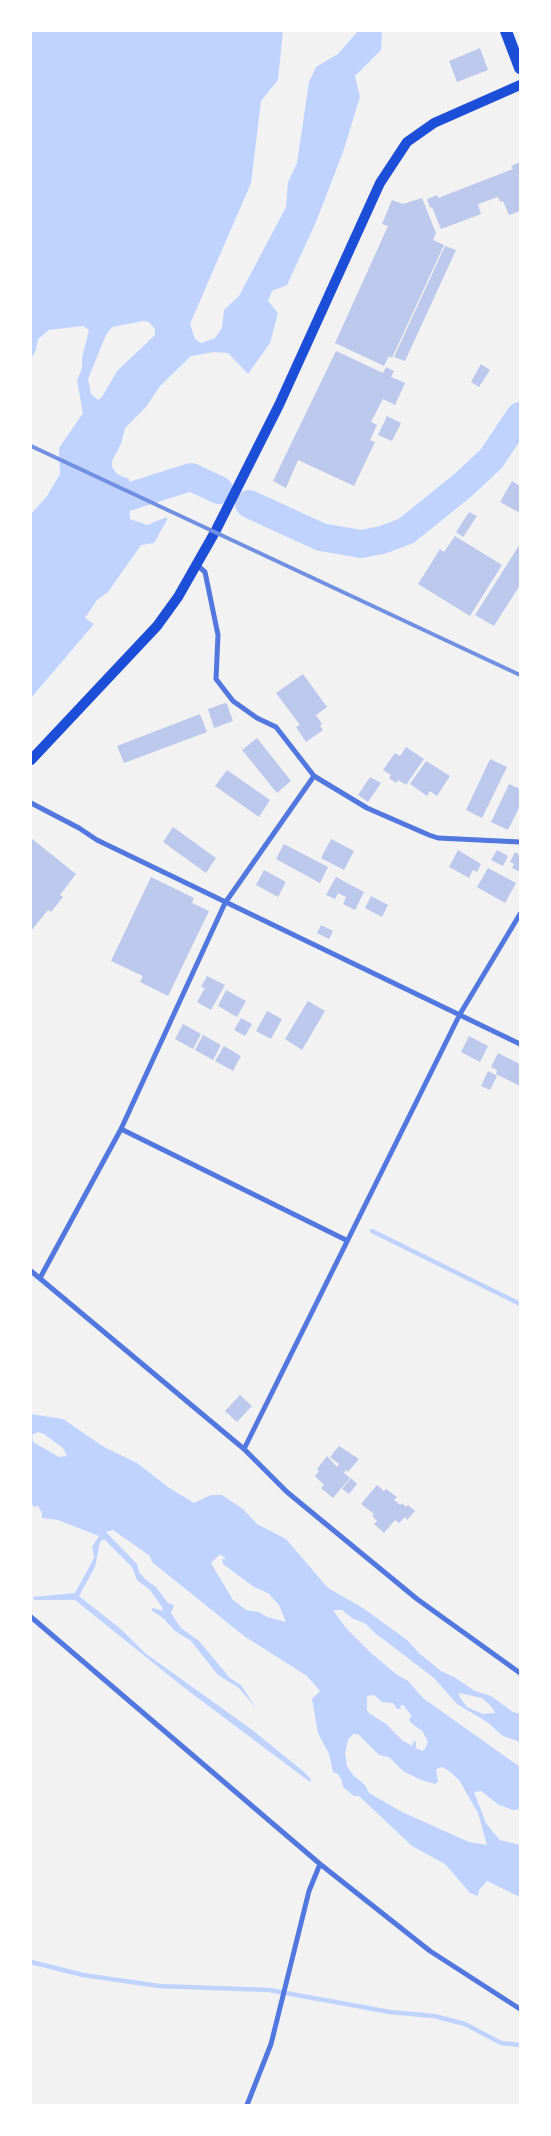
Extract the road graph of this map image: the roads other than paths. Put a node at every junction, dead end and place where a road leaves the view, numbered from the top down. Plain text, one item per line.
1 (506, 31) edge
2 (520, 68) edge
3 (520, 85) edge
4 (197, 565) junction
5 (31, 760) edge
6 (314, 776) junction
7 (31, 804) edge
8 (520, 842) edge
9 (225, 903) junction
10 (520, 914) edge
11 (460, 1014) junction
12 (520, 1044) edge
13 (121, 1129) junction
14 (346, 1240) junction
15 (31, 1271) edge
16 (40, 1278) junction
17 (244, 1449) junction
18 (31, 1617) edge
19 (520, 1673) edge
20 (320, 1864) junction
21 (520, 2009) edge
22 (247, 2105) edge

1 - 2 highway
3 - 4 main road
4 - 5 main road
4 - 6 street
6 - 8 street
6 - 9 street
7 - 9 street
9 - 11 street
9 - 13 street
10 - 11 street
11 - 12 street
11 - 14 street
13 - 14 street
13 - 16 street
14 - 17 street
15 - 16 street
16 - 17 street
17 - 19 street
18 - 20 street
20 - 21 street
20 - 22 street

